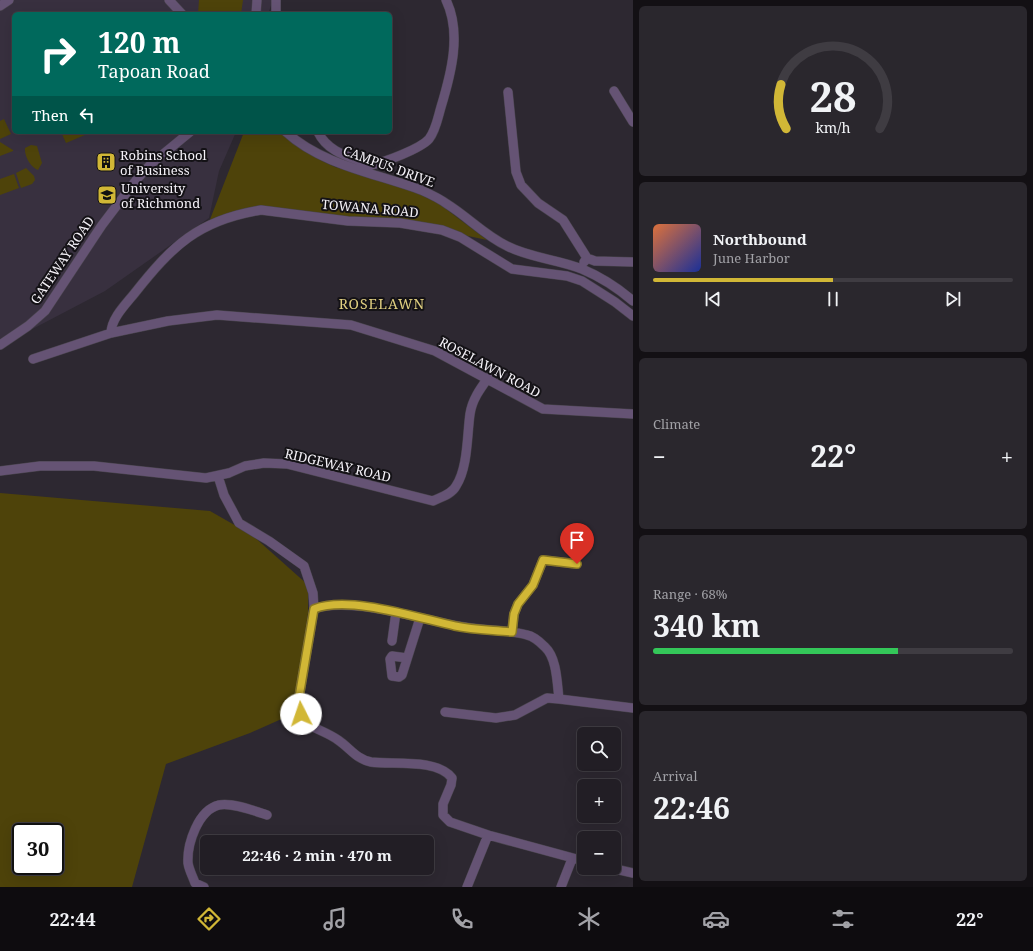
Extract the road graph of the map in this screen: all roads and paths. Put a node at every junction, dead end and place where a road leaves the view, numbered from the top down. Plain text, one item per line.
1 (9, 0) edge
2 (169, 0) edge
3 (257, 0) edge
4 (276, 0) edge
5 (446, 0) edge
6 (0, 6) edge
7 (180, 12) edge
8 (256, 12) edge
9 (276, 12) edge
10 (614, 91) dead end
11 (508, 92) dead end
12 (633, 120) edge
13 (188, 134) edge
14 (289, 134) edge
15 (319, 134) edge
16 (371, 165) junction
17 (362, 170) junction
18 (587, 258) junction
19 (633, 262) edge
20 (569, 265) junction
21 (581, 269) junction
22 (567, 276) junction
23 (633, 302) edge
24 (633, 316) edge
25 (111, 333) junction
26 (0, 345) edge
27 (33, 359) dead end
28 (488, 378) junction
29 (633, 414) edge
30 (0, 471) edge
31 (218, 476) junction
32 (577, 564) dead end
33 (314, 609) junction
34 (396, 612) junction
35 (420, 618) junction
36 (512, 632) junction
37 (392, 640) dead end
38 (407, 658) dead end
39 (559, 699) junction
40 (633, 708) edge
41 (445, 712) dead end
42 (267, 814) dead end
43 (488, 835) junction
44 (572, 859) junction
45 (577, 860) edge
46 (621, 870) edge
47 (633, 873) edge
48 (204, 887) edge
49 (467, 887) edge
50 (561, 887) edge

1 - 6 street
2 - 7 street
3 - 8 street
4 - 9 street
5 - 16 street
10 - 12 street
11 - 18 street
13 - 26 street, GATEWAY ROAD
14 - 17 street, CAMPUS DRIVE
15 - 16 street
16 - 17 street
17 - 20 street, CAMPUS DRIVE
18 - 19 street
18 - 21 street
20 - 21 street
20 - 22 street
21 - 23 street
22 - 24 street, TOWANA ROAD
22 - 25 street, TOWANA ROAD
25 - 27 street, ROSELAWN ROAD
25 - 28 street, ROSELAWN ROAD
28 - 29 street, ROSELAWN ROAD
28 - 31 street, RIDGEWAY ROAD
30 - 31 street, RIDGEWAY ROAD
31 - 33 street
32 - 36 street
33 - 34 street
33 - 43 street
34 - 35 street
34 - 37 street
35 - 36 street
35 - 38 street
36 - 39 street
39 - 40 street
39 - 41 street
42 - 48 street
43 - 44 street
43 - 49 street
44 - 45 street
44 - 50 street
46 - 47 street

